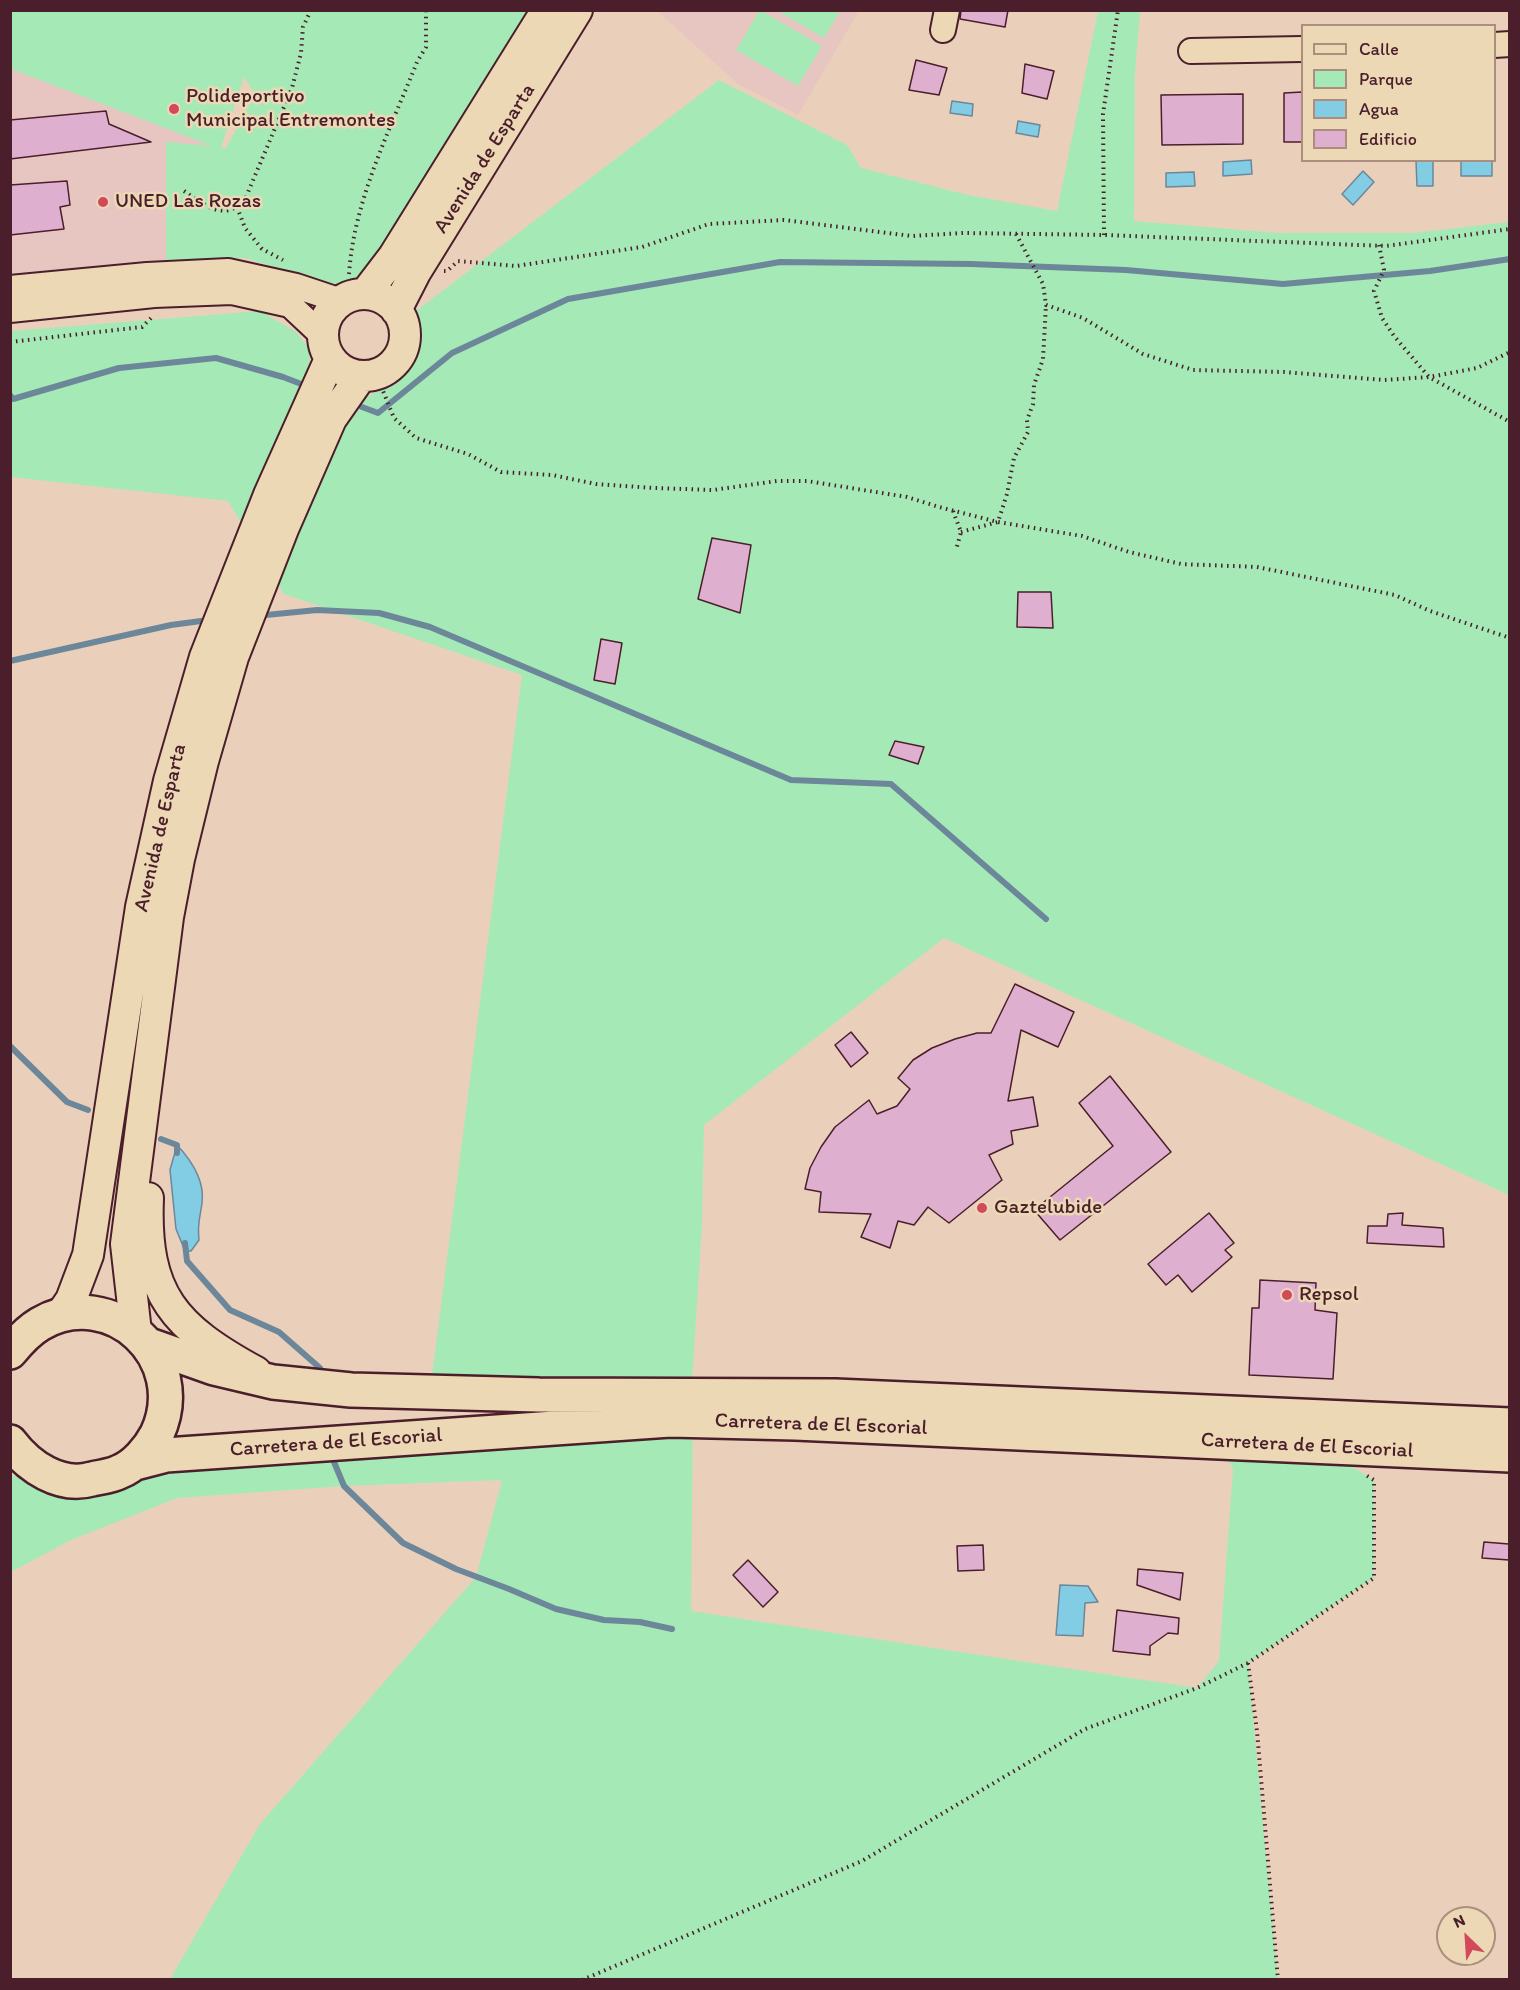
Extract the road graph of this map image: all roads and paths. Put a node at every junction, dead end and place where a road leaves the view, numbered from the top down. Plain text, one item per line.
1 (310, 10) edge
2 (426, 10) edge
3 (547, 10) edge
4 (577, 10) edge
5 (1118, 10) edge
6 (1301, 49) edge
7 (1191, 51) dead end
8 (184, 191) dead end
9 (237, 207) junction
10 (1509, 229) edge
11 (1015, 234) junction
12 (1104, 235) junction
13 (1379, 245) junction
14 (416, 271) junction
15 (10, 288) edge
16 (305, 289) junction
17 (177, 294) junction
18 (351, 297) junction
19 (1046, 305) junction
20 (10, 310) edge
21 (396, 310) junction
22 (10, 342) edge
23 (326, 347) junction
24 (1509, 352) edge
25 (369, 375) junction
26 (1429, 377) junction
27 (1509, 422) edge
28 (953, 511) junction
29 (998, 522) junction
30 (961, 532) junction
31 (956, 550) dead end
32 (1509, 638) edge
33 (153, 1036) junction
34 (60, 1316) junction
35 (142, 1339) junction
36 (15, 1342) edge
37 (273, 1382) junction
38 (1509, 1425) edge
39 (17, 1454) edge
40 (1509, 1455) edge
41 (135, 1463) junction
42 (1358, 1470) dead end
43 (1248, 1663) junction
44 (582, 1980) edge
45 (1278, 1980) edge

1 - 9 path
2 - 18 path
3 - 18 main road, Avenida de Esparta
4 - 14 main road, Avenida de Esparta
5 - 12 path
6 - 7 street
8 - 9 path
9 - 16 path
10 - 13 path
11 - 12 path
11 - 14 path
11 - 19 path
12 - 13 path
13 - 26 path
14 - 21 main road, Avenida de Esparta
15 - 16 street
16 - 18 street
17 - 20 street
17 - 22 path
17 - 23 street
18 - 21 main road
18 - 23 main road
19 - 26 path
19 - 29 path
21 - 25 main road
23 - 25 main road
23 - 34 main road, Avenida de Esparta
24 - 26 path
25 - 28 path
25 - 33 main road, Avenida de Esparta
26 - 27 path
28 - 29 path
28 - 30 path
29 - 30 path
29 - 32 path
30 - 31 path
33 - 35 main road, Avenida de Esparta
33 - 37 main road
34 - 35 highway, Carretera de El Escorial
34 - 36 highway
35 - 37 highway, Carretera de El Escorial
35 - 41 highway
37 - 38 highway, Carretera de El Escorial
39 - 41 highway, Carretera de El Escorial
40 - 41 highway, Carretera de El Escorial
42 - 43 path
43 - 44 path
43 - 45 path

